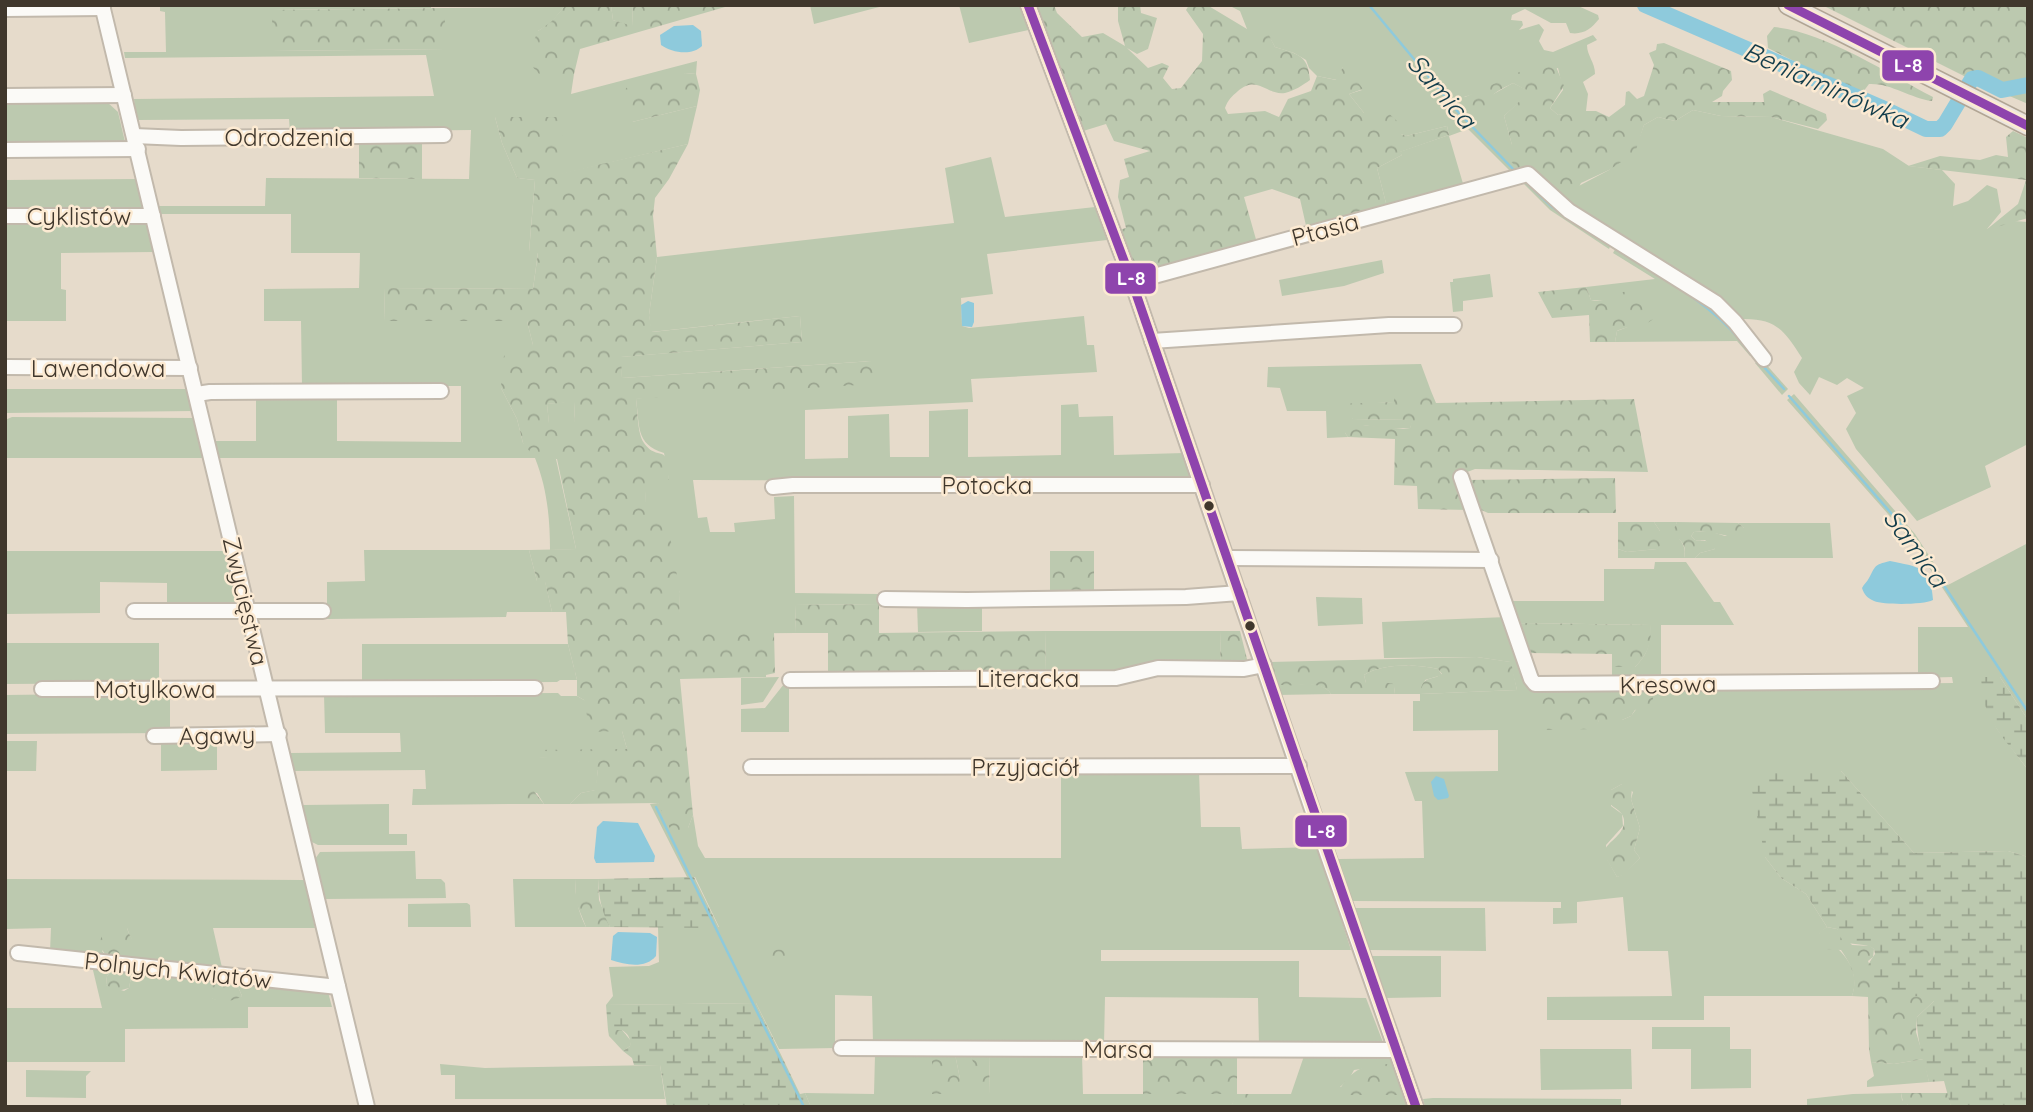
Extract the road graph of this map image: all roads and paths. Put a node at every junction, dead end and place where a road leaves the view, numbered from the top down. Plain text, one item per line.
1 (1027, 5) edge
2 (1788, 5) edge
3 (103, 7) edge
4 (5, 9) edge
5 (124, 95) junction
6 (5, 96) edge
7 (2028, 126) edge
8 (444, 135) dead end
9 (136, 143) junction
10 (5, 150) edge
11 (5, 216) edge
12 (153, 216) junction
13 (1132, 282) junction
14 (1454, 326) dead end
15 (1152, 341) junction
16 (1764, 359) dead end
17 (5, 368) edge
18 (190, 368) junction
19 (441, 391) dead end
20 (197, 394) junction
21 (1461, 477) dead end
22 (1202, 485) junction
23 (773, 487) dead end
24 (1227, 558) junction
25 (1491, 560) junction
26 (1239, 593) junction
27 (885, 599) dead end
28 (134, 611) dead end
29 (323, 611) dead end
30 (249, 612) junction
31 (1264, 665) junction
32 (790, 680) dead end
33 (1932, 681) dead end
34 (267, 688) junction
35 (535, 688) dead end
36 (42, 689) dead end
37 (279, 734) junction
38 (155, 736) dead end
39 (1298, 766) junction
40 (751, 767) dead end
41 (18, 953) dead end
42 (338, 987) junction
43 (841, 1048) dead end
44 (1396, 1050) junction
45 (367, 1107) edge
46 (1416, 1107) edge

1 - 13 street
2 - 7 main road
3 - 4 street
3 - 5 street, Zwycięstwa
5 - 6 street
5 - 9 street, Zwycięstwa
8 - 9 street, Odrodzenia
9 - 10 street, Odrodzenia
9 - 12 street, Zwycięstwa
11 - 12 street, Cyklistów
12 - 18 street, Zwycięstwa
13 - 15 street
13 - 16 street, Ptasia
14 - 15 street
15 - 22 street
17 - 18 street, Lawendowa
18 - 20 street, Zwycięstwa
19 - 20 street
20 - 30 street, Zwycięstwa
21 - 25 street, Kresowa
22 - 23 street, Potocka
22 - 24 street
24 - 25 street
24 - 26 street
25 - 33 street, Kresowa
26 - 27 street
26 - 31 street
28 - 30 street
29 - 30 street
30 - 34 street, Zwycięstwa
31 - 32 street, Literacka
31 - 39 street
34 - 35 street, Motylkowa
34 - 36 street, Motylkowa
34 - 37 street, Zwycięstwa
37 - 38 street, Agawy
37 - 42 street, Zwycięstwa
39 - 40 street, Przyjaciół
39 - 44 street
41 - 42 street, Polnych Kwiatów
42 - 45 street, Zwycięstwa
43 - 44 street, Marsa
44 - 46 street

